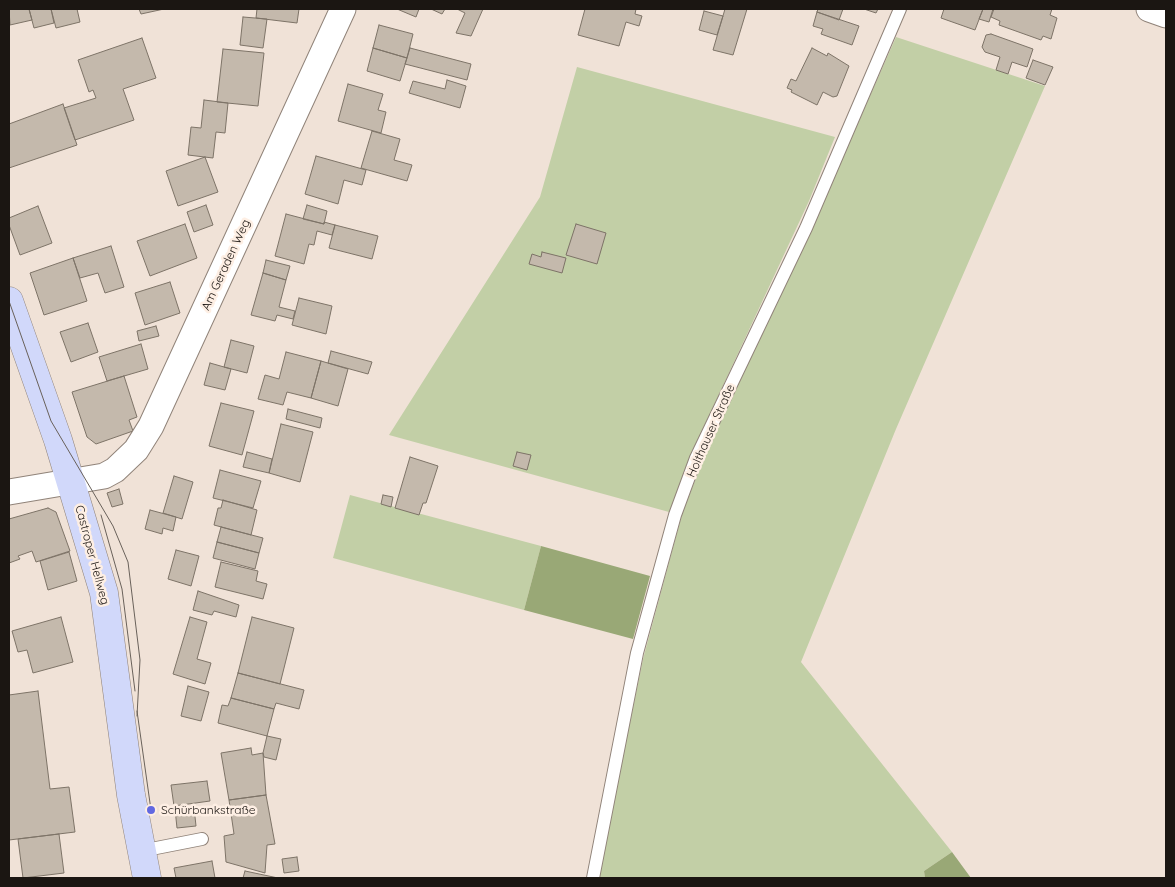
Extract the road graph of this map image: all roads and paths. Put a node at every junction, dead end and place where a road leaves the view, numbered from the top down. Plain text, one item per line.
1 (343, 9) edge
2 (900, 9) edge
3 (1149, 9) edge
4 (1166, 15) edge
5 (9, 301) edge
6 (70, 480) junction
7 (9, 492) edge
8 (202, 839) dead end
9 (142, 851) junction
10 (147, 878) edge
11 (593, 878) edge

1 - 6 street, Am Geraden Weg
2 - 11 lane, Holthauser Straße
3 - 4 street
5 - 6 main road, Castroper Hellweg
6 - 7 street
6 - 9 main road, Castroper Hellweg
8 - 9 lane
9 - 10 main road, Castroper Hellweg

